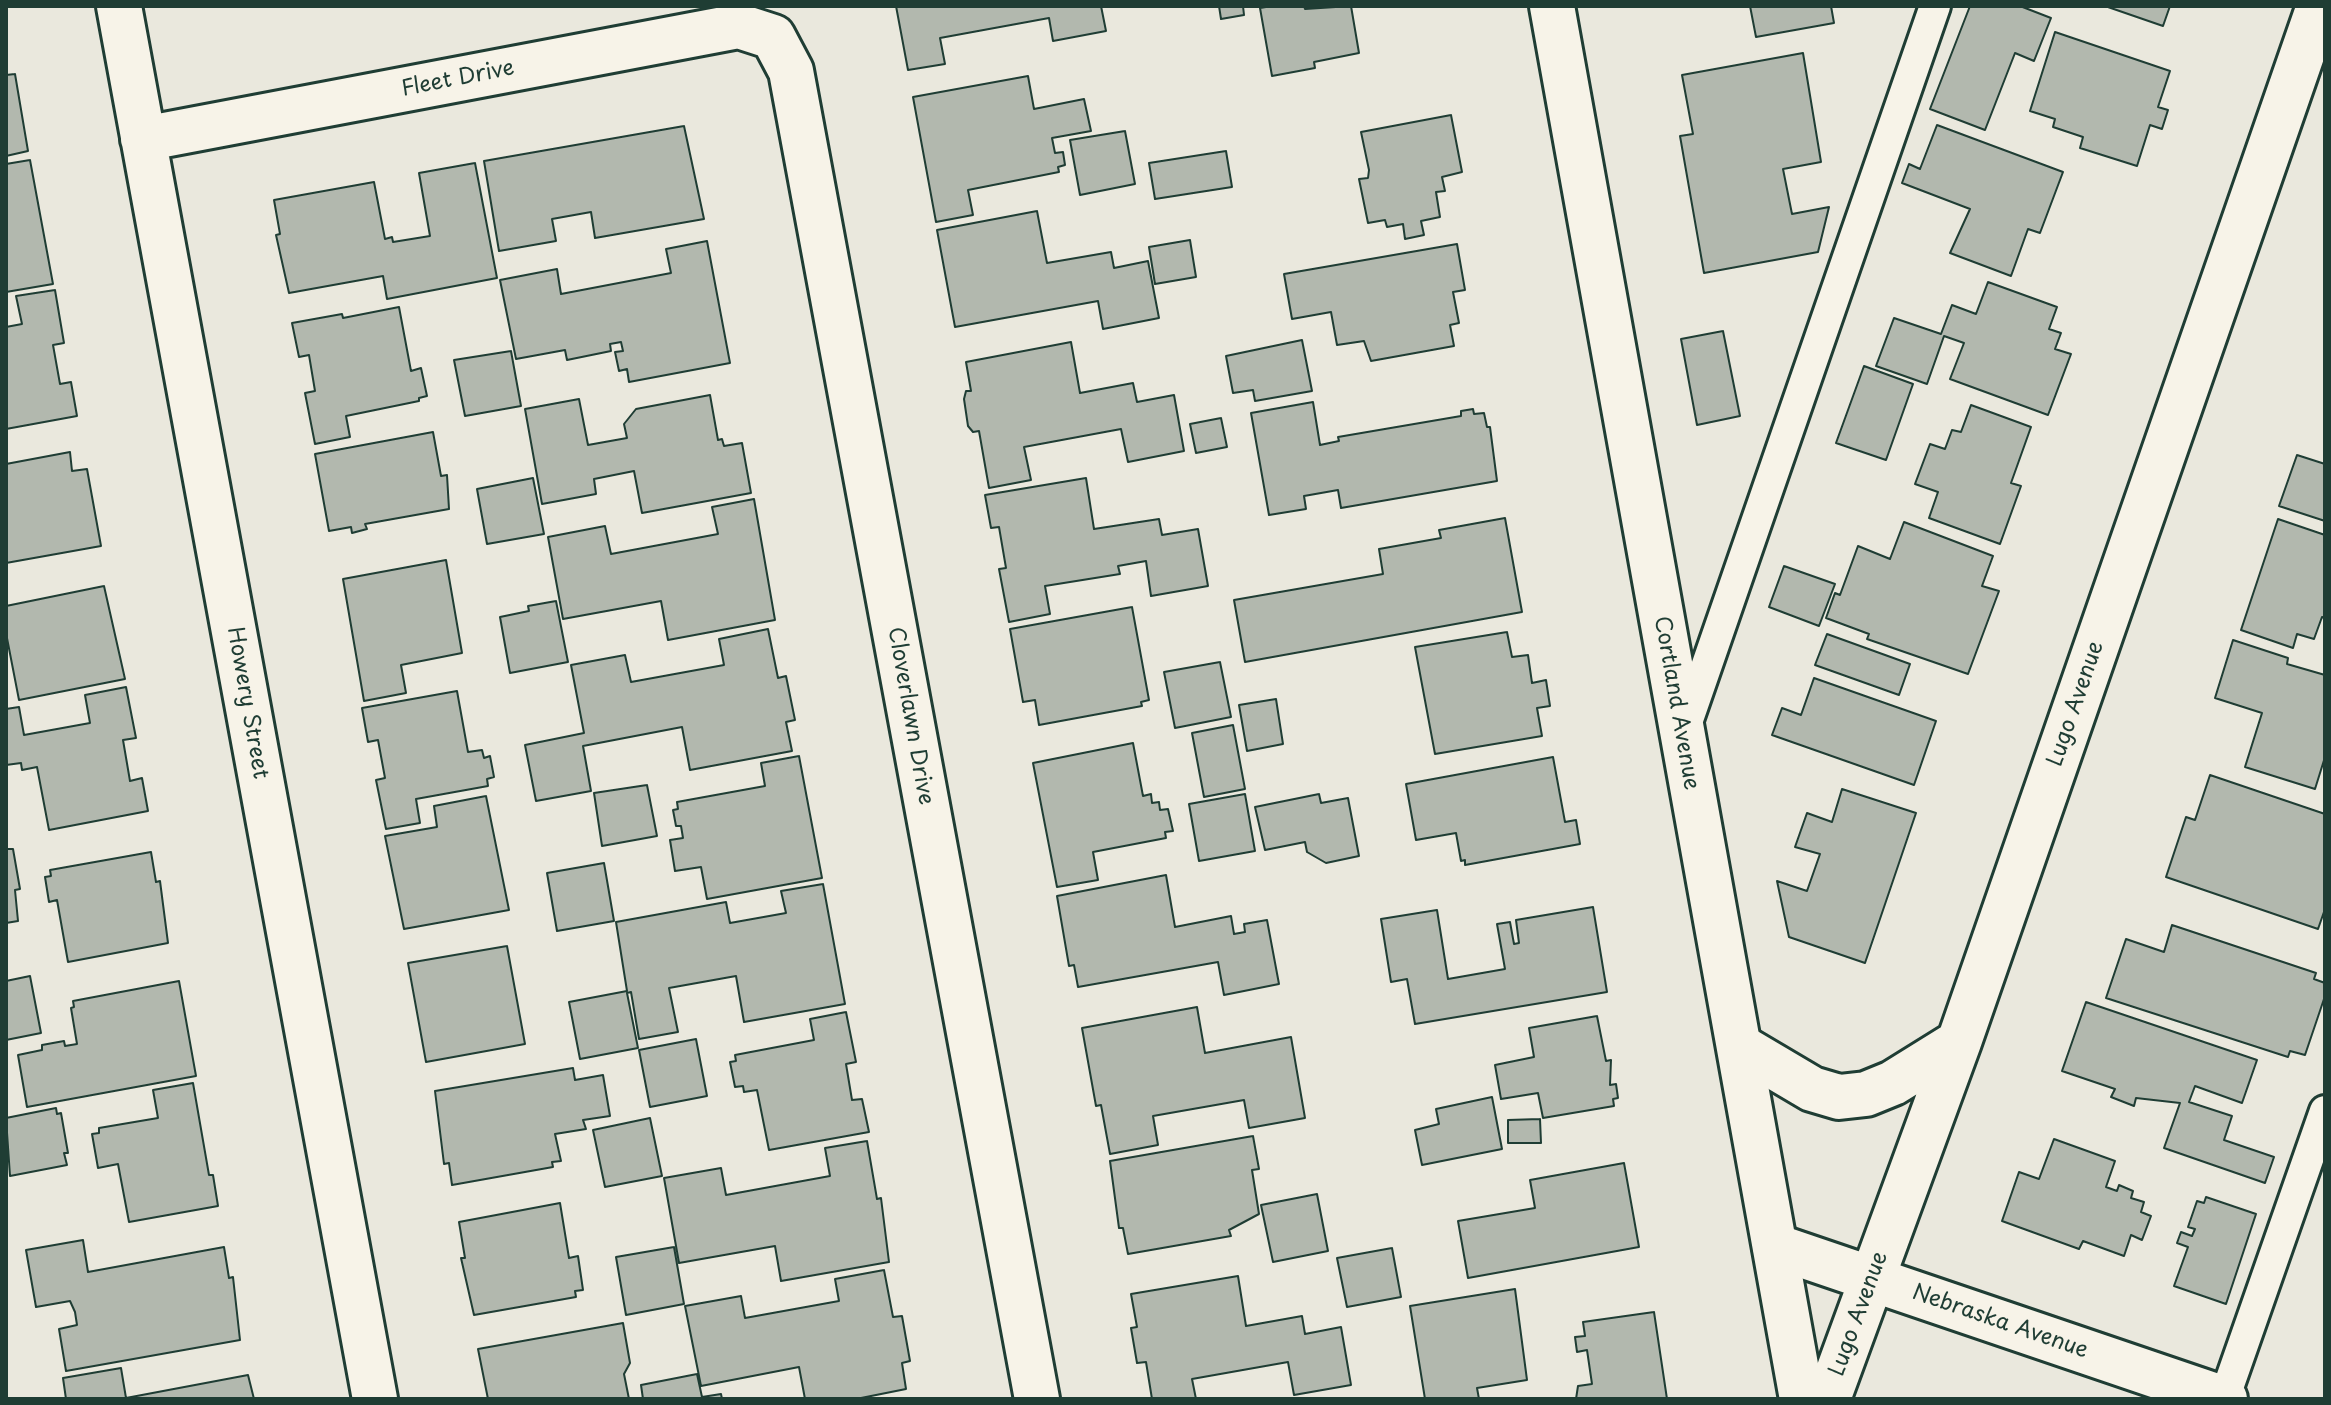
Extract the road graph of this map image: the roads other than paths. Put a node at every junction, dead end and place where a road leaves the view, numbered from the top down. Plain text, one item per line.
1 (119, 6) edge
2 (1552, 6) edge
3 (1935, 6) edge
4 (2319, 6) edge
5 (773, 37) joint
6 (143, 139) junction
7 (1682, 737) junction
8 (1959, 1042) junction
9 (1741, 1047) junction
10 (2325, 1111) edge
11 (1775, 1246) junction
12 (1872, 1278) junction
13 (375, 1399) edge
14 (1037, 1399) edge
15 (1802, 1399) edge
16 (1828, 1399) edge
17 (2224, 1399) edge

1 - 6 street, Howery Street
2 - 7 street, Cortland Avenue
3 - 7 lane
4 - 8 street, Lugo Avenue
5 - 6 street, Fleet Drive
5 - 14 street, Cloverlawn Drive
6 - 13 street, Howery Street
7 - 9 street, Cortland Avenue
8 - 9 street
8 - 12 street, Lugo Avenue
9 - 11 street, Cortland Avenue
10 - 17 lane
11 - 12 street, Nebraska Avenue
11 - 15 street, Cortland Avenue
12 - 16 street, Lugo Avenue
12 - 17 street, Nebraska Avenue

